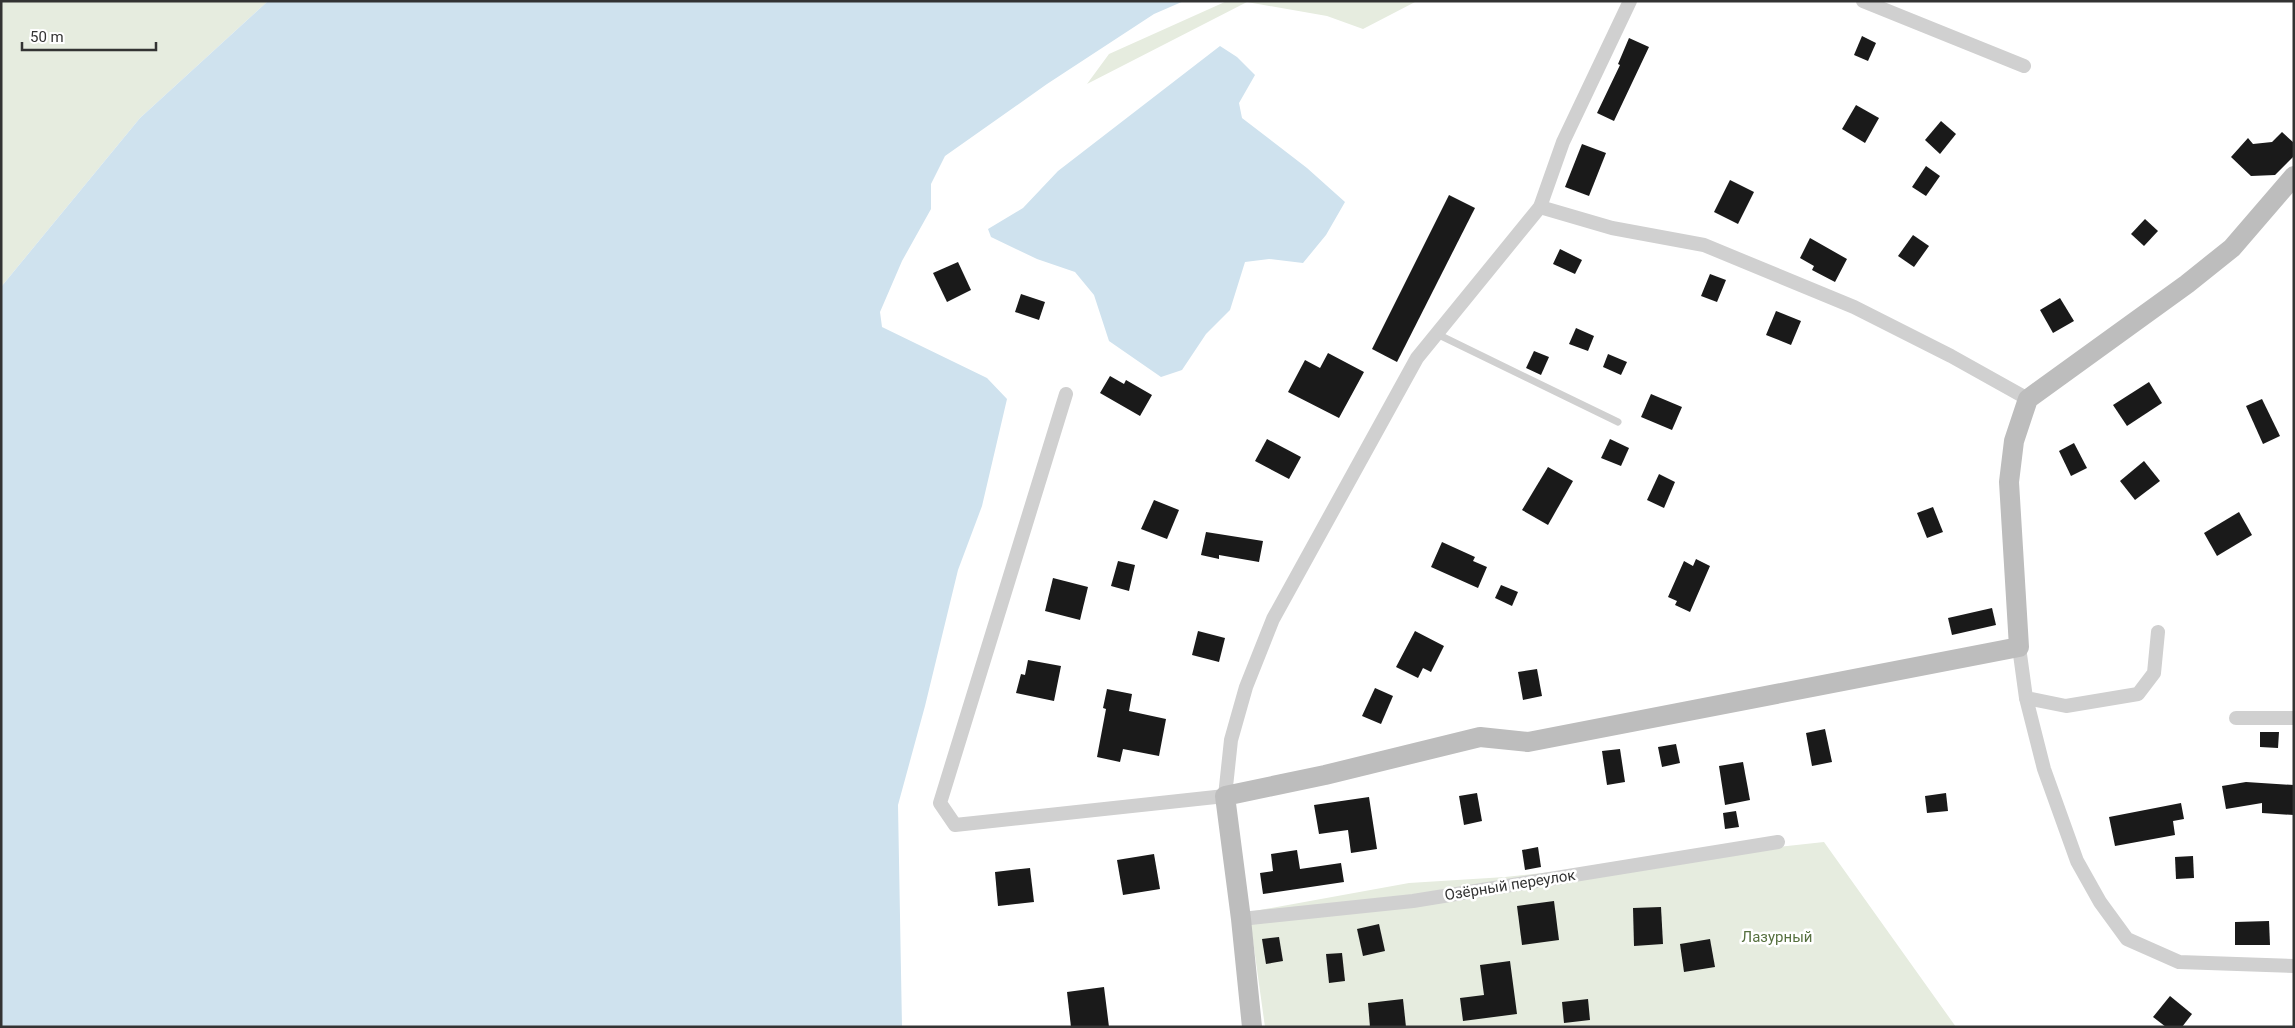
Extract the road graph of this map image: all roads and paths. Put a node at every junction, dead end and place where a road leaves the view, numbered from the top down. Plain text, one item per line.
1 (1630, 1) edge
2 (1863, 1) edge
3 (2024, 66) dead end
4 (2294, 176) edge
5 (1540, 207) junction
6 (1436, 334) junction
7 (1066, 394) dead end
8 (2028, 399) junction
9 (1618, 422) dead end
10 (2158, 632) dead end
11 (2019, 648) junction
12 (2026, 698) junction
13 (2236, 718) dead end
14 (2294, 718) edge
15 (1225, 796) junction
16 (1778, 842) dead end
17 (1241, 919) junction
18 (2294, 966) edge
19 (1252, 1027) edge

1 - 5 street
2 - 3 street
4 - 8 street
5 - 6 street
5 - 8 street
6 - 9 lane
6 - 15 street
7 - 15 street
8 - 11 street
10 - 12 street
11 - 12 street
11 - 15 street
12 - 18 street
13 - 14 street
15 - 17 street
16 - 17 street, Озёрный переулок
17 - 19 street

